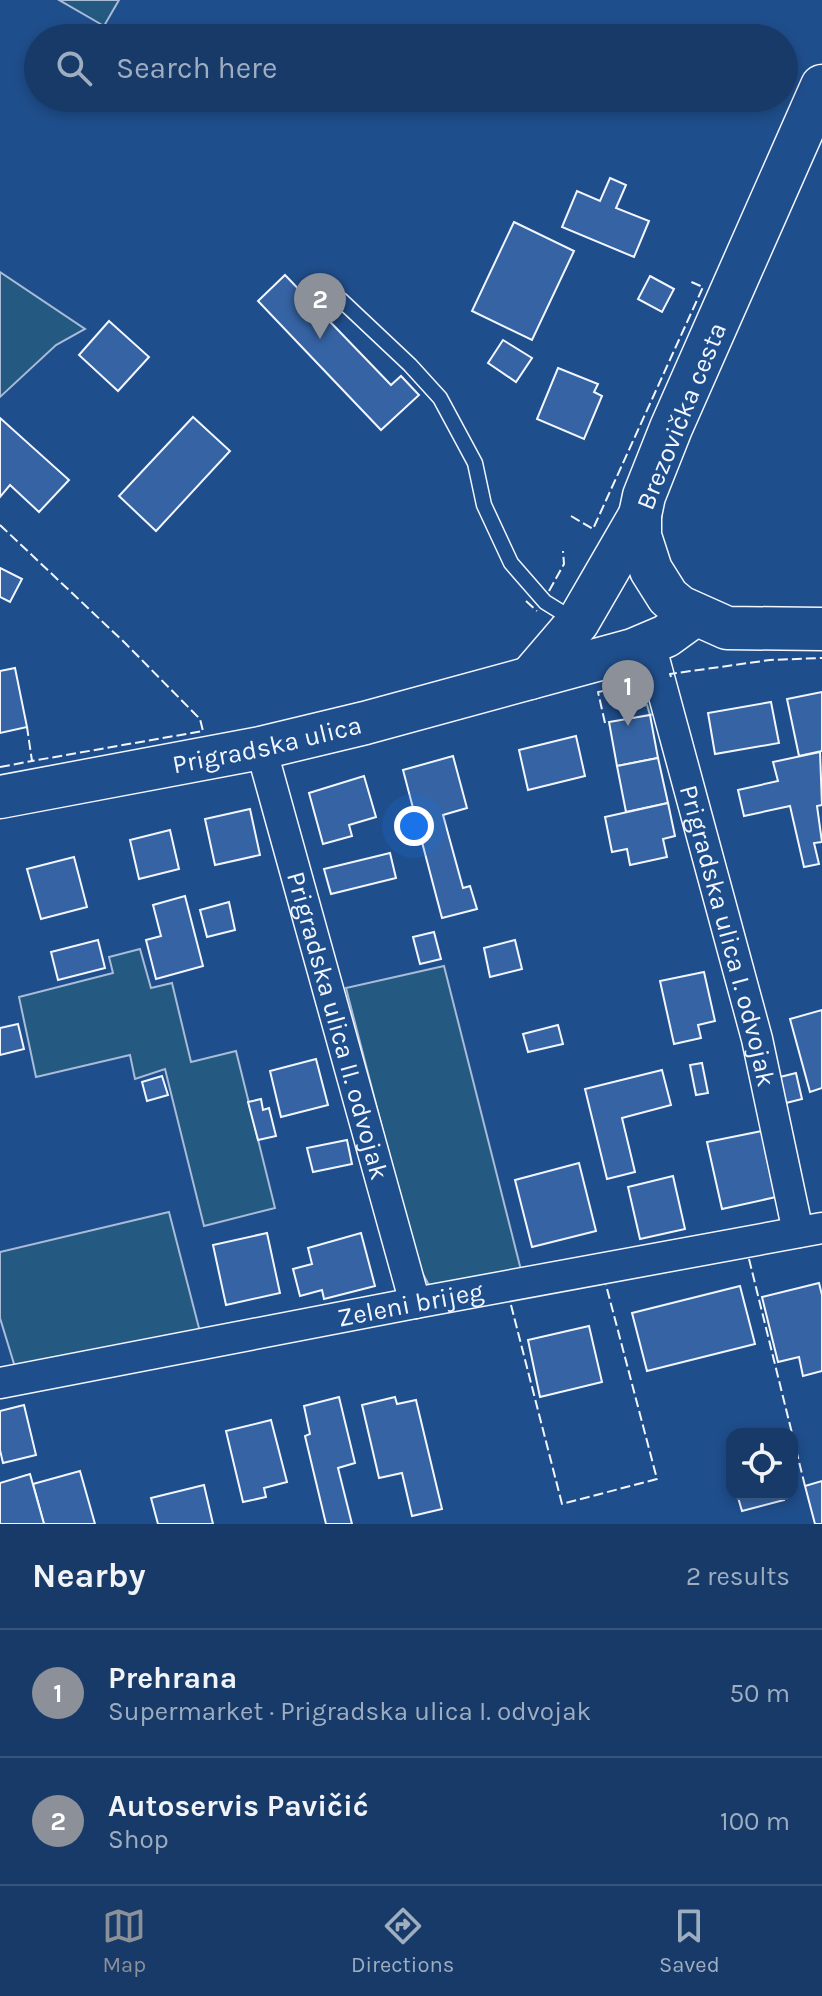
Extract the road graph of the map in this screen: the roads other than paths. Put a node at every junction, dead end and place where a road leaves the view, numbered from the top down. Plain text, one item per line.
1 (822, 86) edge
2 (341, 300) dead end
3 (640, 515) junction
4 (695, 615) junction
5 (578, 622) junction
6 (822, 629) edge
7 (650, 644) junction
8 (530, 678) junction
9 (261, 748) junction
10 (0, 797) edge
11 (810, 1230) edge
12 (415, 1303) junction
13 (0, 1383) edge

1 - 3 main road, Brezovička cesta
2 - 5 lane
3 - 4 main road, Brezovička cesta
3 - 5 main road
4 - 6 main road, Brezovička cesta
4 - 7 main road, Prigradska ulica
5 - 8 main road
7 - 8 main road, Prigradska ulica
7 - 11 street, Prigradska ulica I. odvojak
8 - 9 main road, Prigradska ulica
9 - 10 main road, Prigradska ulica
9 - 12 street, Prigradska ulica II. odvojak
11 - 12 street, Zeleni brijeg
12 - 13 street, Zeleni brijeg

